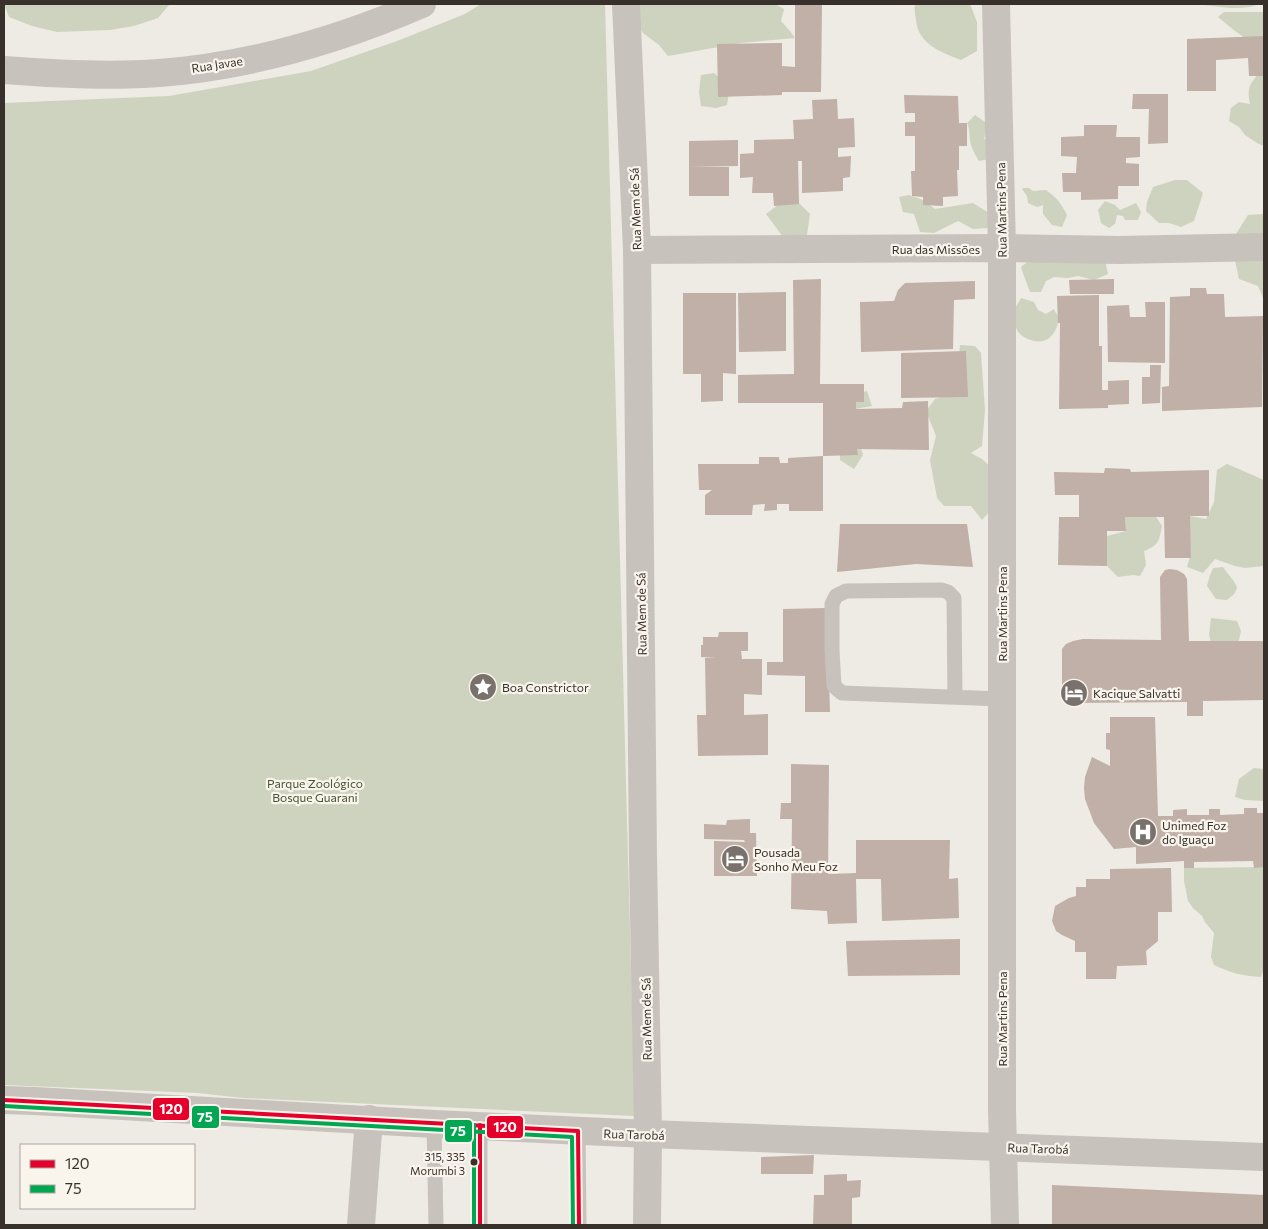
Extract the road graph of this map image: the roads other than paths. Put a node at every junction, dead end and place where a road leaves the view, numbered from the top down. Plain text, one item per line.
1 (422, 4) edge
2 (626, 4) edge
3 (996, 4) edge
4 (4, 70) edge
5 (1264, 247) edge
6 (1002, 248) junction
7 (637, 250) junction
8 (955, 697) junction
9 (1002, 698) junction
10 (4, 1100) edge
11 (368, 1119) junction
12 (434, 1124) junction
13 (480, 1126) junction
14 (578, 1131) junction
15 (648, 1134) junction
16 (1004, 1147) junction
17 (1264, 1157) edge
18 (361, 1225) edge
19 (436, 1225) edge
20 (480, 1225) edge
21 (578, 1225) edge
22 (647, 1225) edge
23 (1005, 1225) edge

1 - 4 street, Rua Javae
2 - 7 street, Rua Mem de Sá
3 - 6 street, Rua Martins Pena
5 - 6 street, Rua das Missões
6 - 7 street, Rua das Missões
6 - 9 street, Rua Martins Pena
7 - 15 street, Rua Mem de Sá
8 - 8 lane
8 - 9 lane
9 - 16 street, Rua Martins Pena
10 - 11 street, Rua Tarobá
11 - 12 street, Rua Tarobá
11 - 18 street
12 - 13 street, Rua Tarobá
12 - 19 lane
13 - 14 street, Rua Tarobá
13 - 20 lane
14 - 15 street, Rua Tarobá
14 - 21 lane
15 - 16 street, Rua Tarobá
15 - 22 street, Rua Mem de Sá
16 - 17 street, Rua Tarobá
16 - 23 street, Rua Martins Pena

